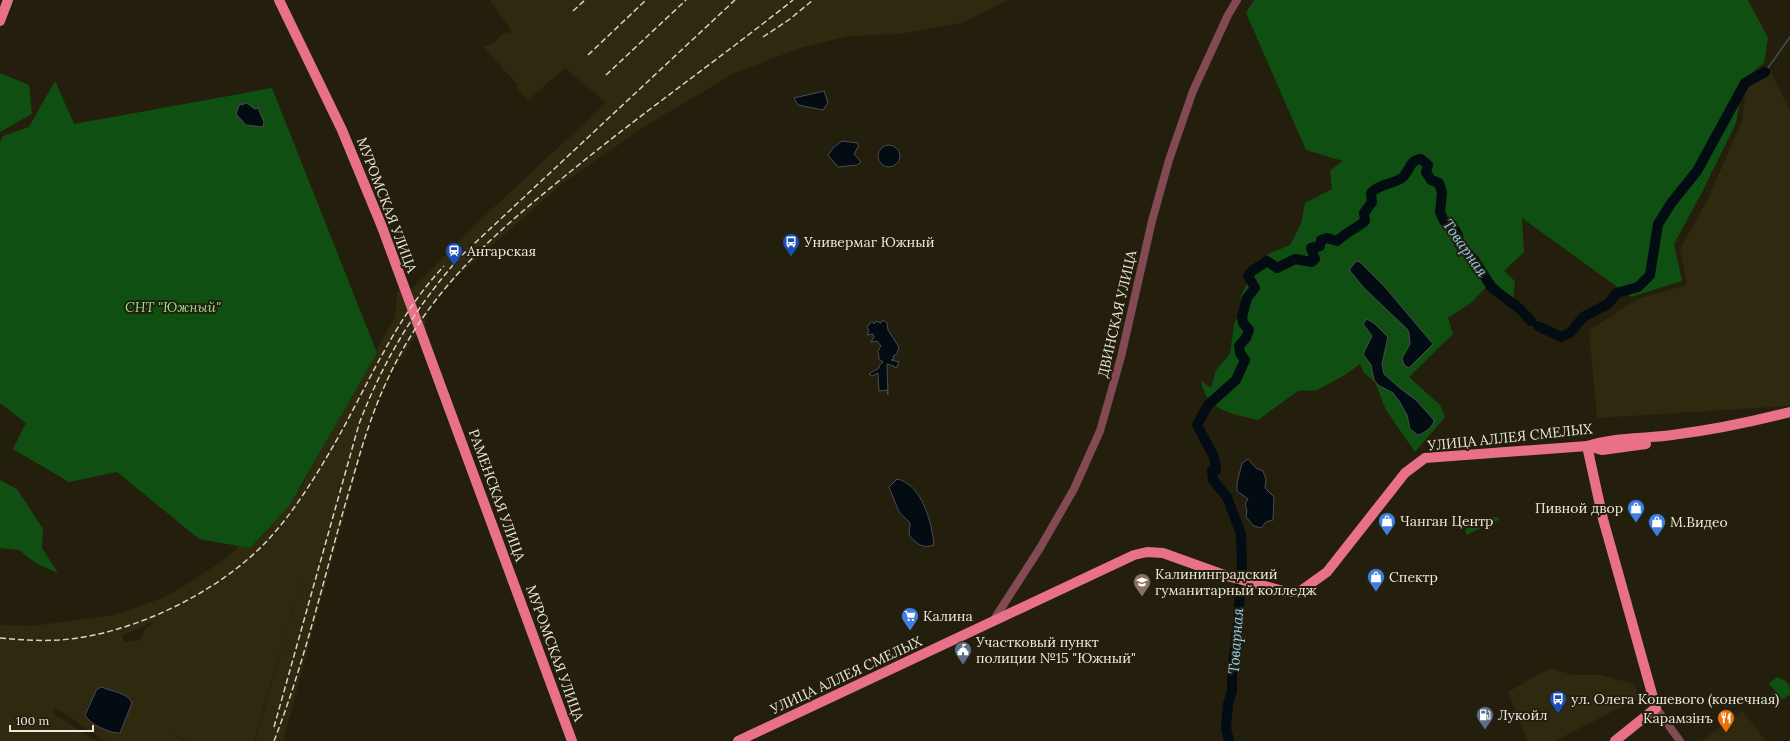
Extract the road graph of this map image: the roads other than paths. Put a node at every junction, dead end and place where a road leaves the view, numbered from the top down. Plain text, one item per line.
1 (8, 0) edge
2 (279, 0) edge
3 (1237, 0) edge
4 (0, 21) edge
5 (1790, 412) edge
6 (1790, 418) edge
7 (456, 424) joint
8 (1587, 446) junction
9 (511, 574) joint
10 (994, 621) junction
11 (1656, 708) junction
12 (572, 741) edge
13 (738, 741) edge
14 (1615, 741) edge
15 (1680, 741) edge

1 - 4 main road
2 - 7 main road, МУРОМСКАЯ УЛИЦА
3 - 10 street, ДВИНСКАЯ УЛИЦА
5 - 8 main road, УЛИЦА АЛЛЕЯ СМЕЛЫХ
6 - 8 main road
7 - 9 main road, РАМЕНСКАЯ УЛИЦА
8 - 10 main road, УЛИЦА АЛЛЕЯ СМЕЛЫХ
8 - 11 main road
9 - 12 main road, МУРОМСКАЯ УЛИЦА
10 - 13 main road, УЛИЦА АЛЛЕЯ СМЕЛЫХ
11 - 14 main road
11 - 15 street

